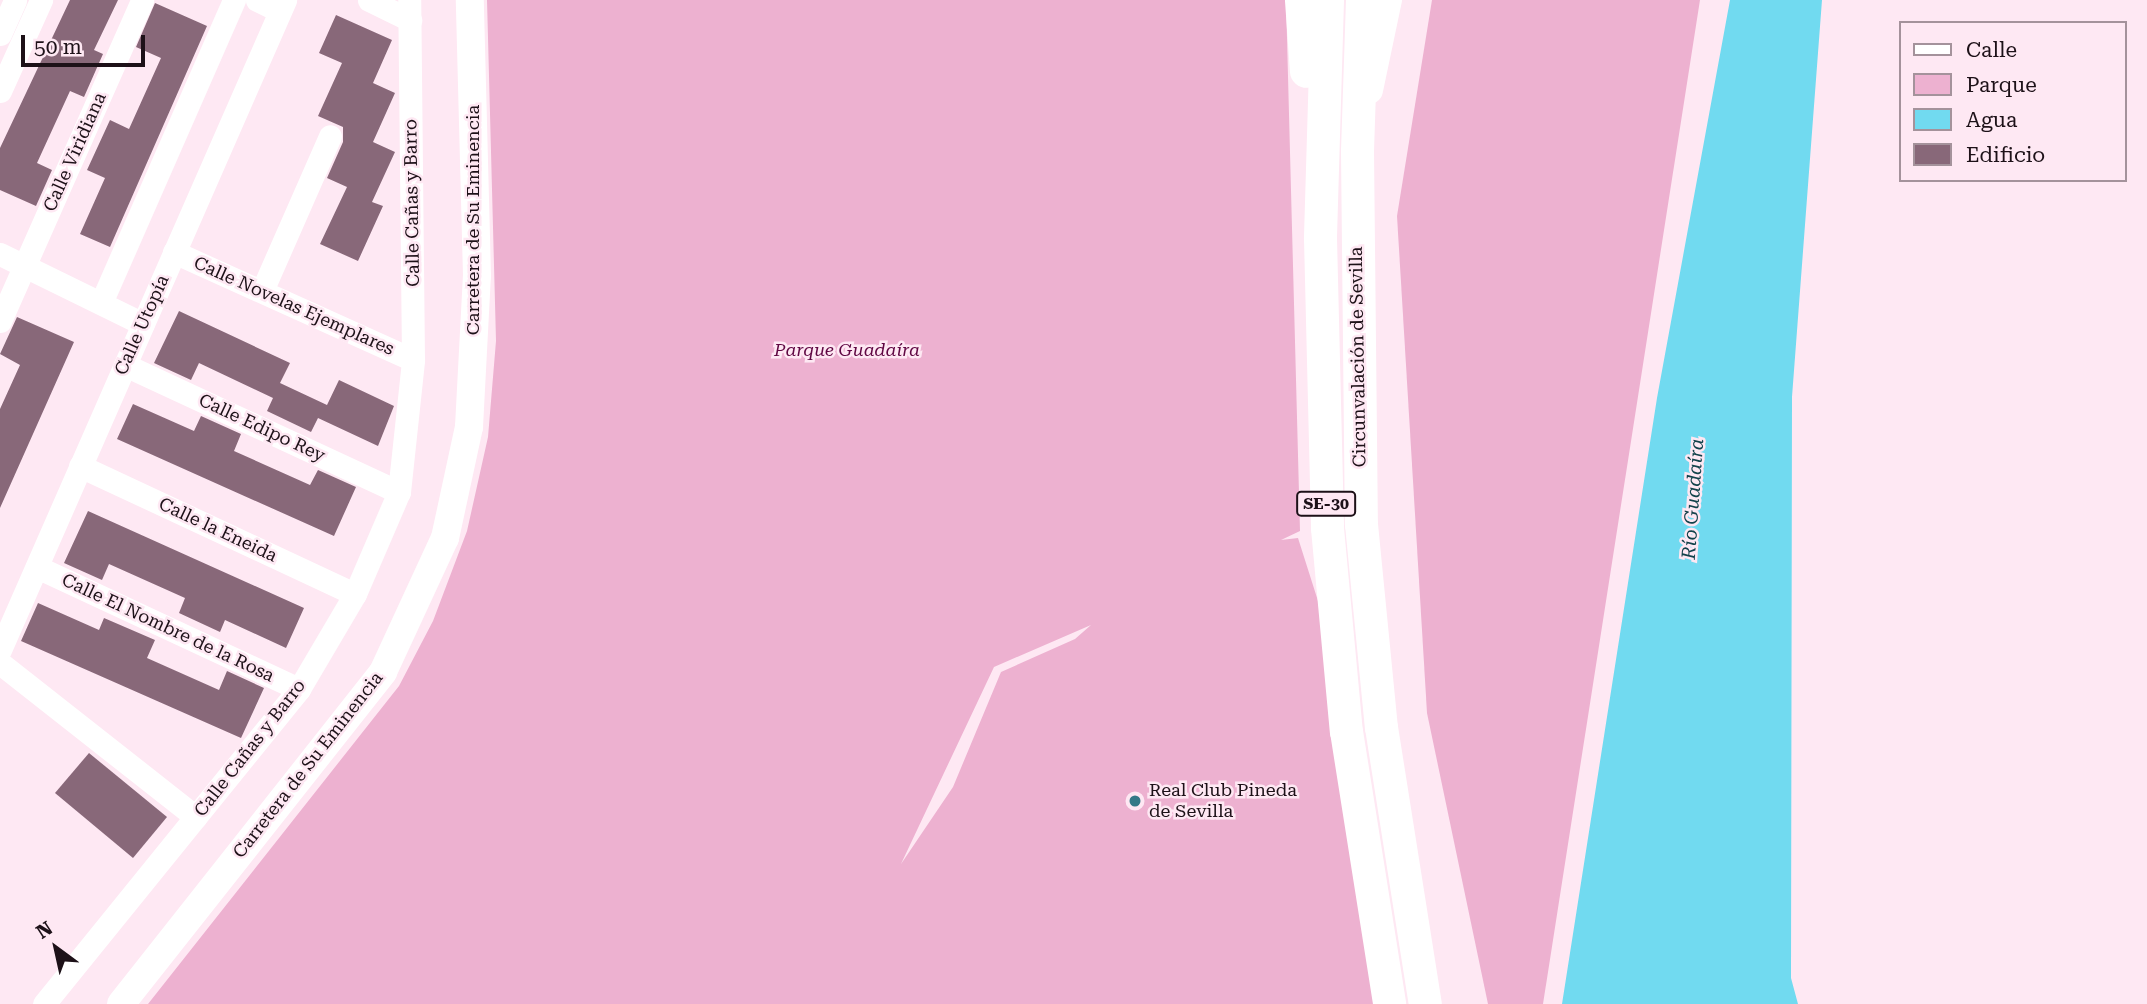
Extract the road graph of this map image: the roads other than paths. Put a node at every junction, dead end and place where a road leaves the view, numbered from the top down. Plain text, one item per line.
1 (15, 0) edge
2 (41, 0) edge
3 (142, 0) edge
4 (234, 0) edge
5 (257, 0) edge
6 (369, 0) edge
7 (470, 0) edge
8 (1301, 0) edge
9 (1327, 0) edge
10 (1362, 0) edge
11 (1388, 0) edge
12 (282, 6) edge
13 (409, 10) edge
14 (0, 34) edge
15 (0, 91) edge
16 (330, 136) dead end
17 (1357, 152) junction
18 (1320, 238) junction
19 (174, 252) junction
20 (0, 254) edge
21 (25, 265) junction
22 (262, 291) junction
23 (101, 303) junction
24 (0, 321) edge
25 (143, 324) junction
26 (413, 360) junction
27 (125, 365) junction
28 (80, 466) junction
29 (398, 492) junction
30 (37, 567) junction
31 (355, 594) junction
32 (0, 650) edge
33 (0, 663) edge
34 (299, 689) junction
35 (196, 817) junction
36 (44, 1004) edge
37 (121, 1004) edge
38 (1389, 1004) edge
39 (1425, 1004) edge

1 - 14 street
2 - 15 street
3 - 21 street, Calle Viridiana
4 - 23 street
5 - 12 street
6 - 13 street
7 - 37 main road, Carretera de Su Eminencia
8 - 18 highway
9 - 18 highway, Circunvalación de Sevilla / SE-30
10 - 17 highway, Circunvalación de Sevilla / SE-30
11 - 17 main road
12 - 19 street, Calle Utopía
13 - 26 street, Calle Cañas y Barro
16 - 22 street
17 - 39 highway, Circunvalación de Sevilla / SE-30
18 - 38 highway, Circunvalación de Sevilla / SE-30
19 - 22 street, Calle Novelas Ejemplares
19 - 25 street, Calle Utopía
20 - 21 street
21 - 23 street
21 - 24 street, Calle Viridiana
22 - 26 street, Calle Novelas Ejemplares
23 - 25 street
25 - 27 street, Calle Utopía
26 - 29 street, Calle Cañas y Barro
27 - 28 street, Calle Utopía
27 - 29 street, Calle Edipo Rey
28 - 30 street, Calle Utopía
28 - 31 street, Calle la Eneida
29 - 31 street, Calle Cañas y Barro
30 - 32 street, Calle Utopía
30 - 34 street, Calle El Nombre de la Rosa
31 - 34 street, Calle Cañas y Barro
33 - 35 street
34 - 35 street, Calle Cañas y Barro
35 - 36 street, Calle Cañas y Barro

